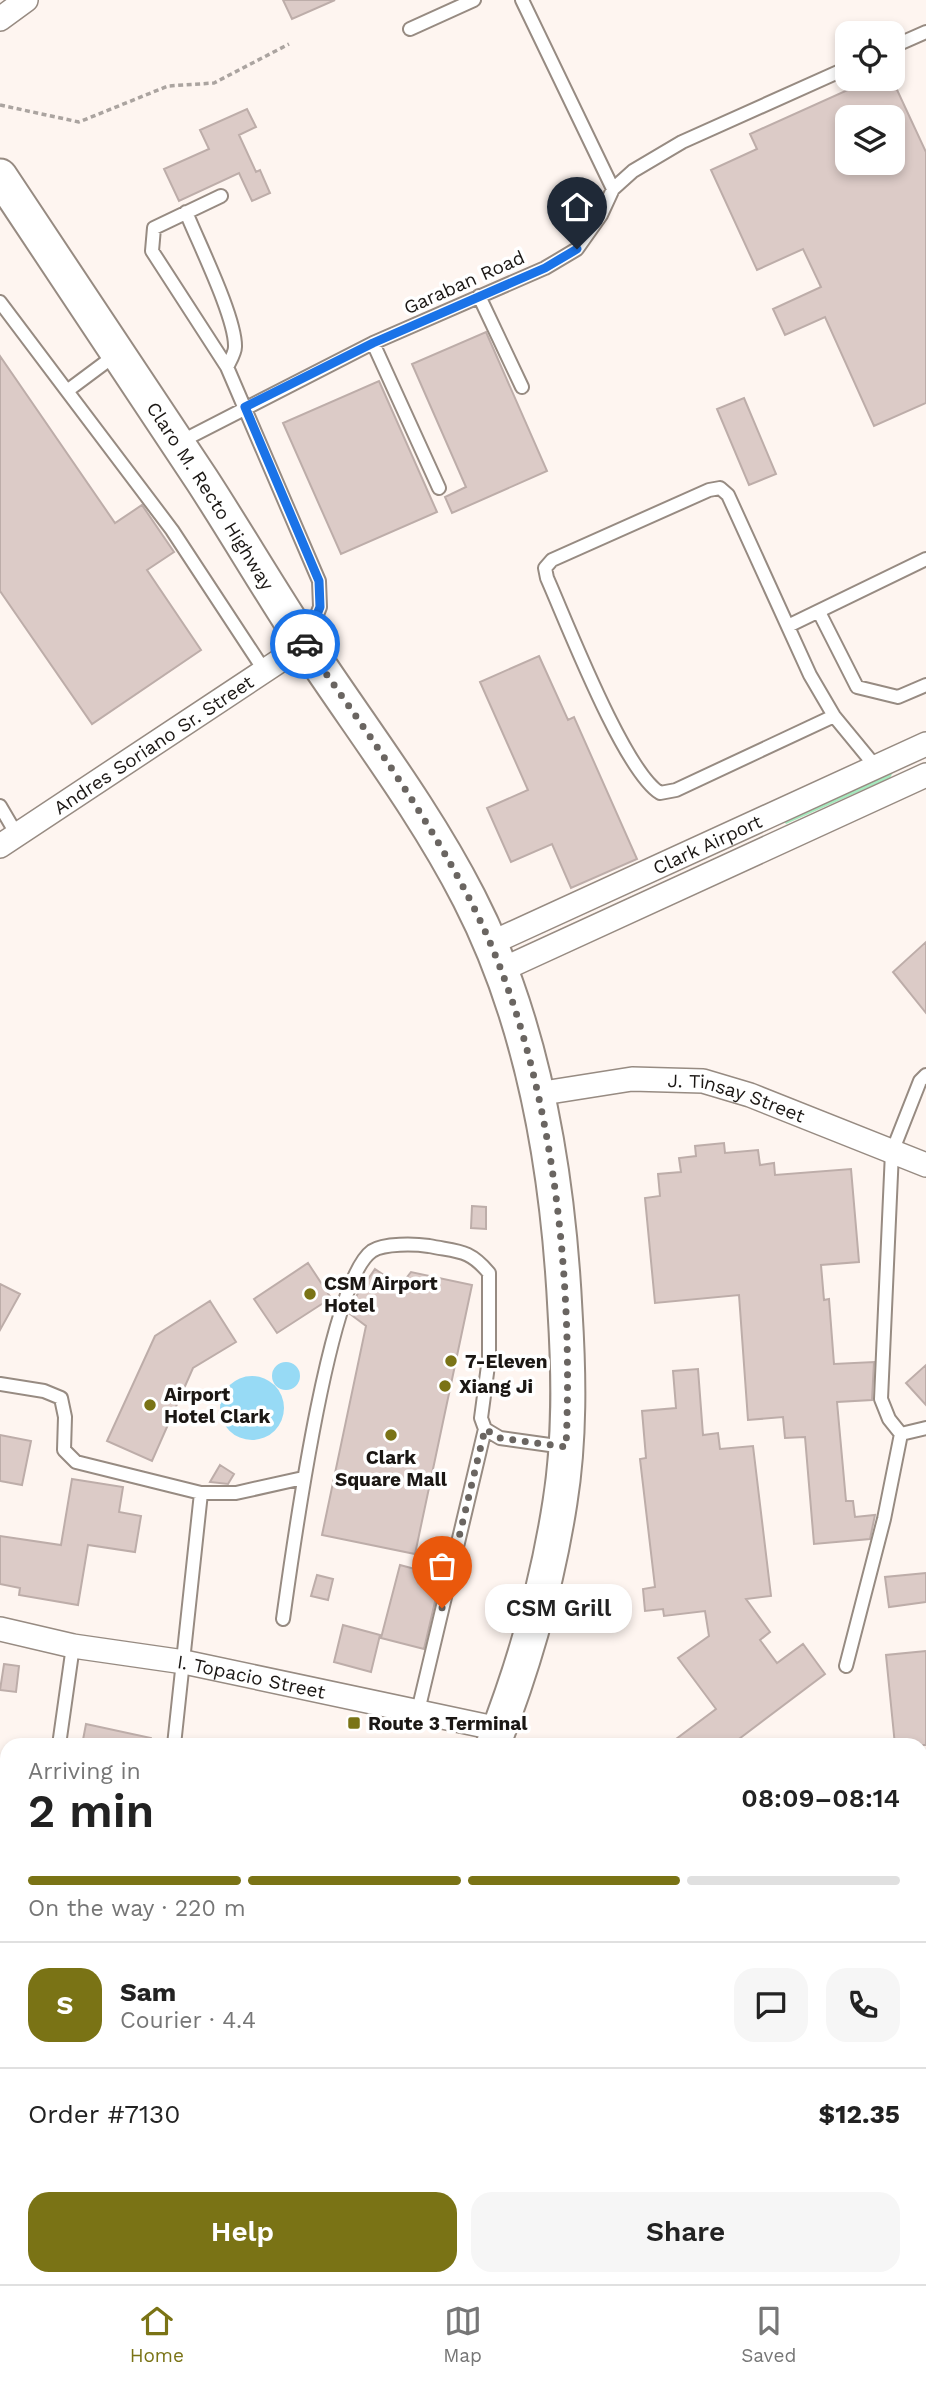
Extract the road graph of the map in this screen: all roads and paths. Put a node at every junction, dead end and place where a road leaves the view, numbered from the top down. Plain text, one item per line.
1 (26, 0) edge
2 (474, 0) edge
3 (522, 0) edge
4 (0, 19) edge
5 (410, 29) dead end
6 (926, 32) edge
7 (905, 41) edge
8 (289, 44) dead end
9 (835, 73) edge
10 (0, 105) edge
11 (0, 176) edge
12 (613, 188) junction
13 (221, 195) dead end
14 (186, 212) junction
15 (479, 296) junction
16 (3, 311) edge
17 (373, 343) junction
18 (118, 353) junction
19 (227, 367) junction
20 (522, 387) dead end
21 (67, 391) junction
22 (245, 407) junction
23 (178, 443) junction
24 (439, 488) dead end
25 (926, 559) edge
26 (819, 612) junction
27 (788, 626) junction
28 (305, 644) junction
29 (264, 670) junction
30 (926, 685) edge
31 (834, 716) junction
32 (926, 744) edge
33 (897, 757) junction
34 (876, 767) junction
35 (918, 779) edge
36 (0, 806) edge
37 (9, 840) edge
38 (495, 957) junction
39 (926, 1075) edge
40 (537, 1094) junction
41 (892, 1152) junction
42 (926, 1165) edge
43 (0, 1384) edge
44 (926, 1428) edge
45 (485, 1429) junction
46 (901, 1434) junction
47 (556, 1446) junction
48 (303, 1478) junction
49 (201, 1493) junction
50 (283, 1619) dead end
51 (0, 1629) edge
52 (73, 1646) junction
53 (184, 1662) junction
54 (846, 1667) dead end
55 (418, 1710) junction
56 (496, 1737) edge
57 (61, 1738) edge
58 (175, 1738) edge

1 - 4 street
2 - 5 lane
3 - 12 lane
6 - 7 lane
8 - 10 path
9 - 12 lane, Garaban Road
11 - 18 main road, Claro M. Recto Highway
12 - 15 lane, Garaban Road
13 - 14 lane
14 - 19 lane
14 - 19 lane
15 - 17 lane, Garaban Road
15 - 20 lane
16 - 21 lane
17 - 22 lane, Garaban Road
17 - 24 lane
18 - 21 lane
18 - 23 main road, Claro M. Recto Highway
19 - 22 lane
21 - 29 lane
22 - 23 lane, Garaban Road
22 - 28 lane
23 - 28 main road, Claro M. Recto Highway
25 - 26 lane
26 - 27 lane
26 - 30 lane
27 - 31 lane
27 - 31 lane
28 - 29 street, Andres Soriano Sr. Street
28 - 38 main road, Claro M. Recto Highway
29 - 37 street, Andres Soriano Sr. Street
31 - 34 lane
32 - 33 street, Clark Airport
33 - 34 street, Clark Airport
33 - 35 street
34 - 38 street, Clark Airport
35 - 38 street, Clark Airport
36 - 37 lane
38 - 40 main road, Claro M. Recto Highway
39 - 41 lane
40 - 41 street, J. Tinsay Street
40 - 47 main road, Claro M. Recto Highway
41 - 42 street, J. Tinsay Street
41 - 46 lane
43 - 49 lane
44 - 46 lane
45 - 47 lane
45 - 48 lane
45 - 55 lane
46 - 54 lane
47 - 56 main road, Claro M. Recto Highway
48 - 49 lane
48 - 50 lane
49 - 53 lane
51 - 52 street, I. Topacio Street
52 - 53 street, I. Topacio Street
52 - 57 lane
53 - 55 street, I. Topacio Street
53 - 58 lane
55 - 56 street, I. Topacio Street

